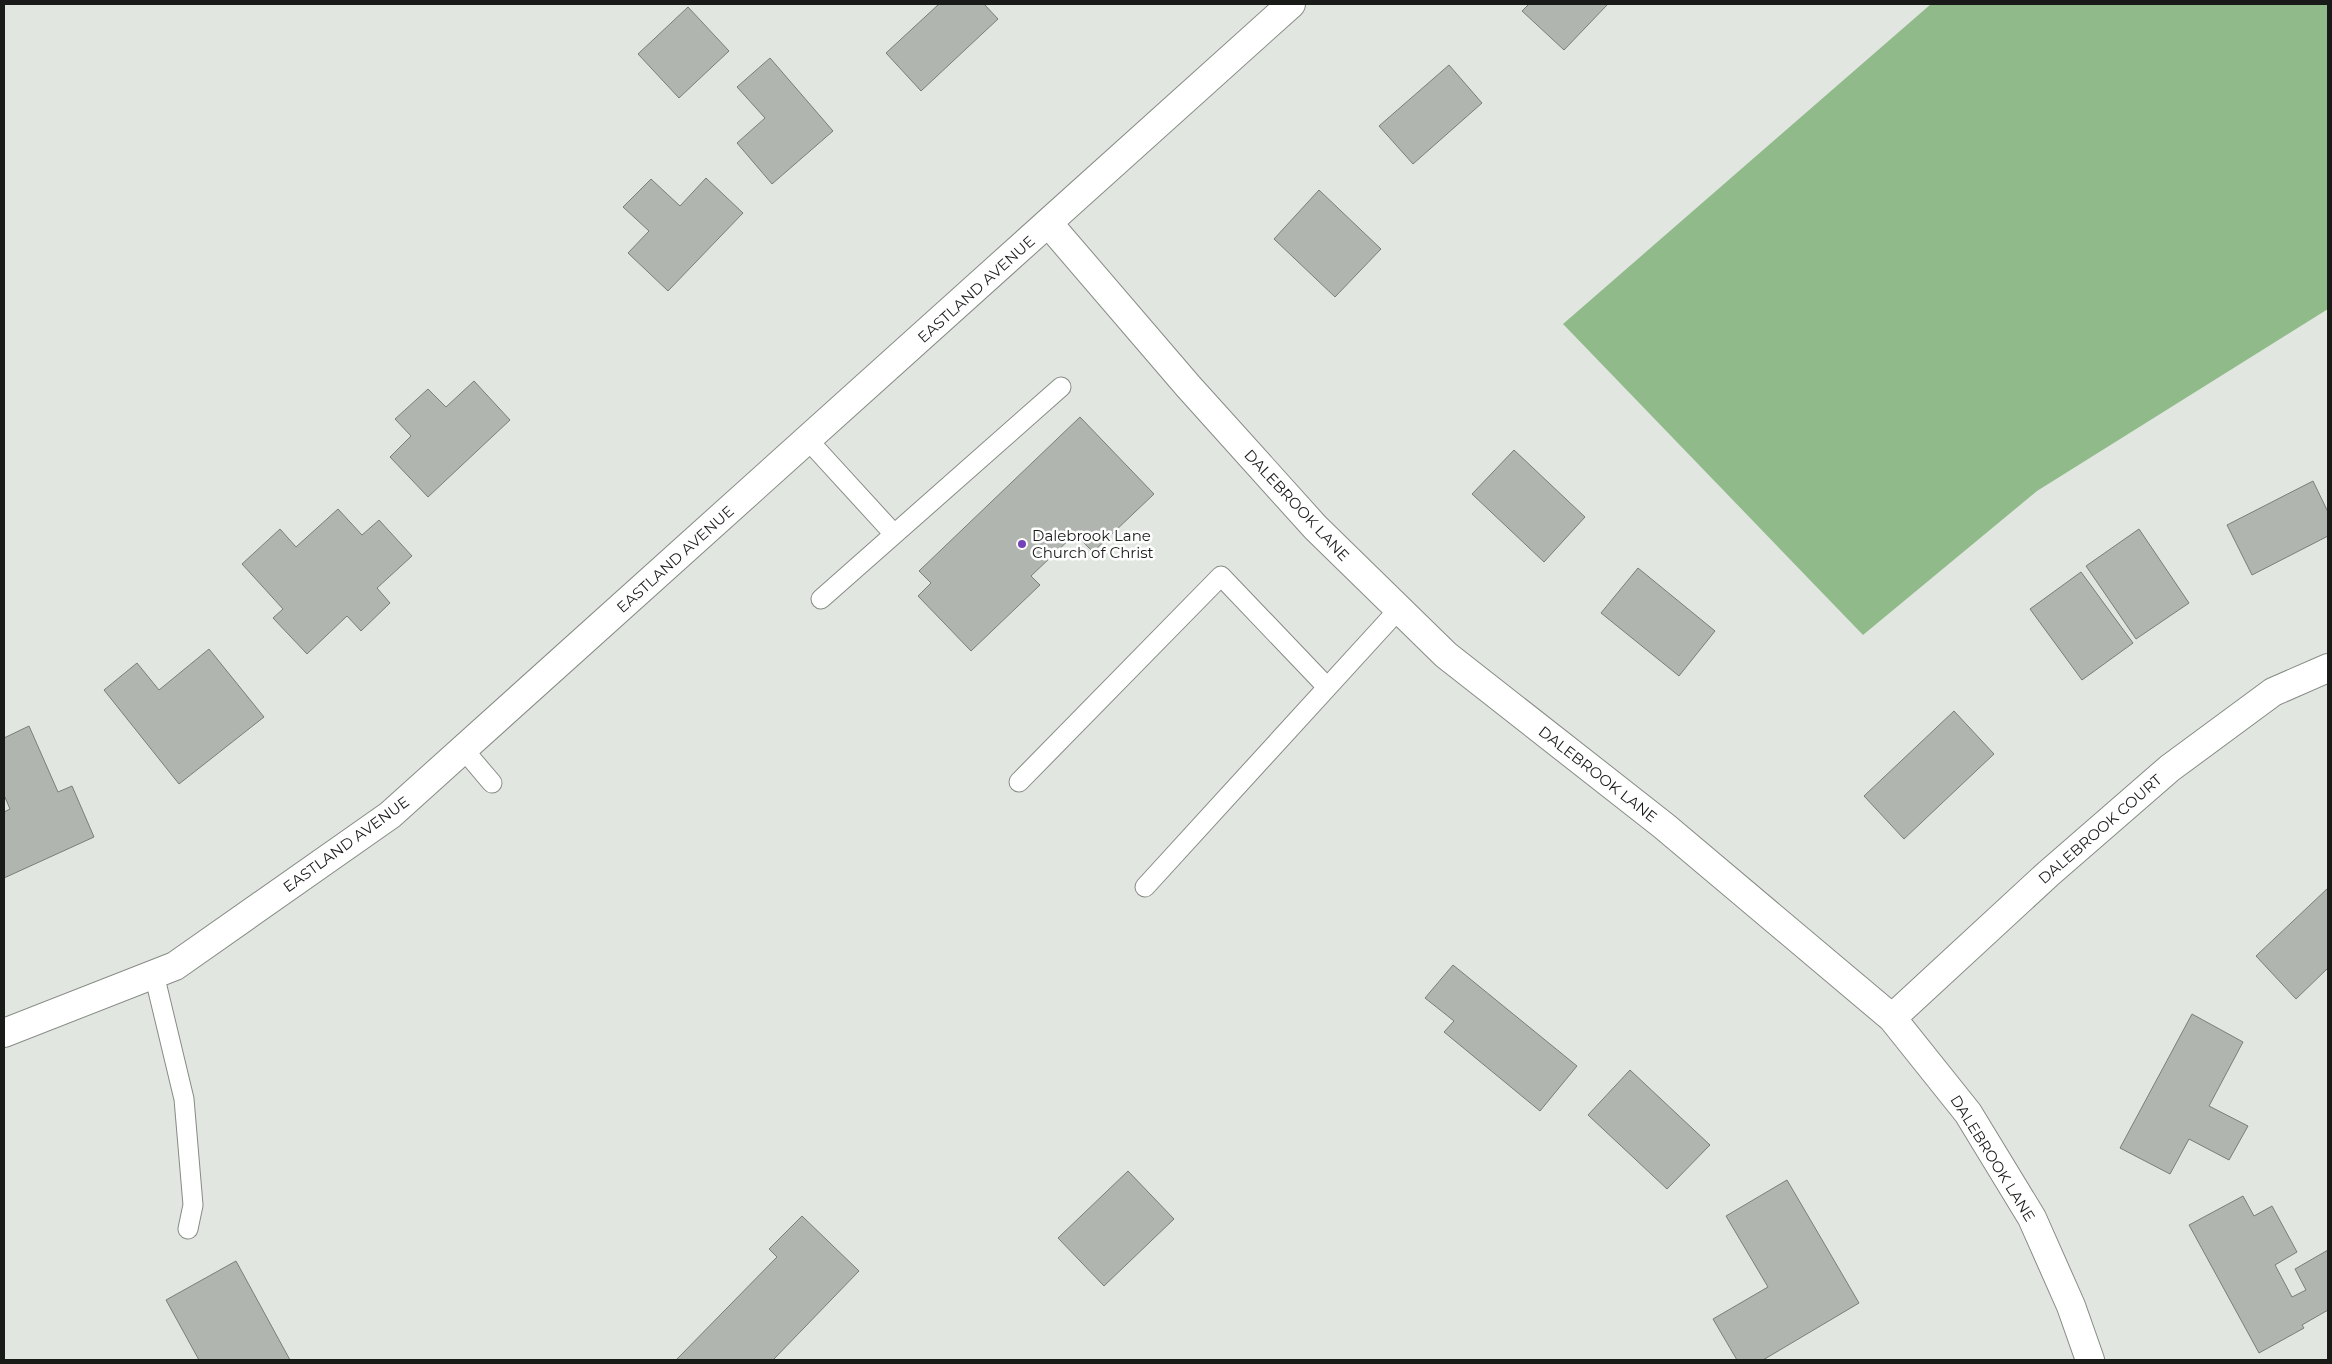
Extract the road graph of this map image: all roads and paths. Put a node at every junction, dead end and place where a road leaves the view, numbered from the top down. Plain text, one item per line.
1 (1291, 4) edge
2 (1049, 224) junction
3 (1061, 387) dead end
4 (808, 440) junction
5 (894, 534) junction
6 (822, 598) dead end
7 (1398, 609) junction
8 (2328, 668) edge
9 (1327, 687) junction
10 (464, 750) junction
11 (1019, 782) dead end
12 (492, 783) dead end
13 (1145, 887) dead end
14 (154, 974) junction
15 (1892, 1018) junction
16 (4, 1033) edge
17 (188, 1229) dead end
18 (2090, 1360) edge

1 - 2 street, EASTLAND AVENUE
2 - 4 street, EASTLAND AVENUE
2 - 7 street, DALEBROOK LANE
3 - 5 lane
4 - 5 lane
4 - 10 street, EASTLAND AVENUE
5 - 6 lane
7 - 9 lane
7 - 15 street, DALEBROOK LANE
8 - 15 street, DALEBROOK COURT
9 - 11 lane
9 - 13 lane
10 - 12 lane
10 - 14 street, EASTLAND AVENUE
14 - 16 street, EASTLAND AVENUE
14 - 17 lane
15 - 18 street, DALEBROOK LANE

